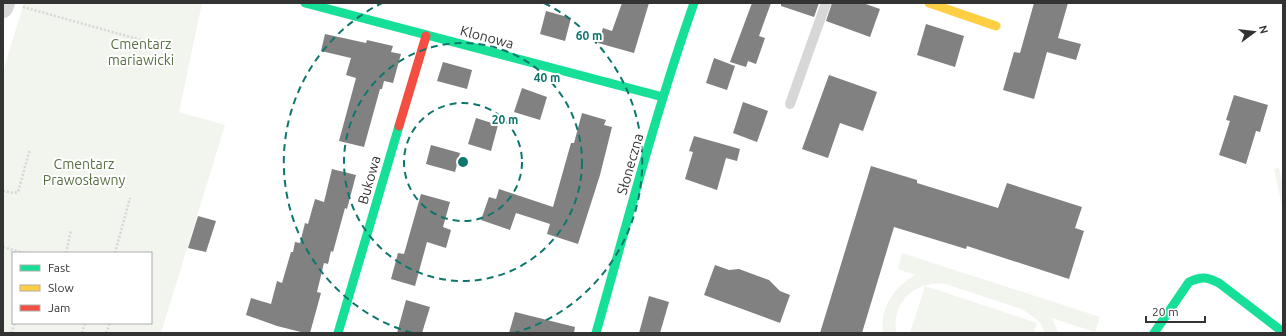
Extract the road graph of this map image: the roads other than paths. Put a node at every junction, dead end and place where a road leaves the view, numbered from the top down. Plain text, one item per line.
1 (305, 3) edge
2 (694, 3) edge
3 (826, 3) edge
4 (929, 3) edge
5 (996, 26) dead end
6 (426, 36) junction
7 (663, 97) junction
8 (790, 104) dead end
9 (1283, 332) edge
10 (338, 333) edge
11 (596, 333) edge
12 (1154, 333) edge

1 - 6 street, Klonowa
2 - 7 street, Słoneczna
3 - 8 lane
4 - 5 street
6 - 7 street, Klonowa
6 - 10 street, Bukowa
7 - 11 street, Słoneczna
9 - 12 street

